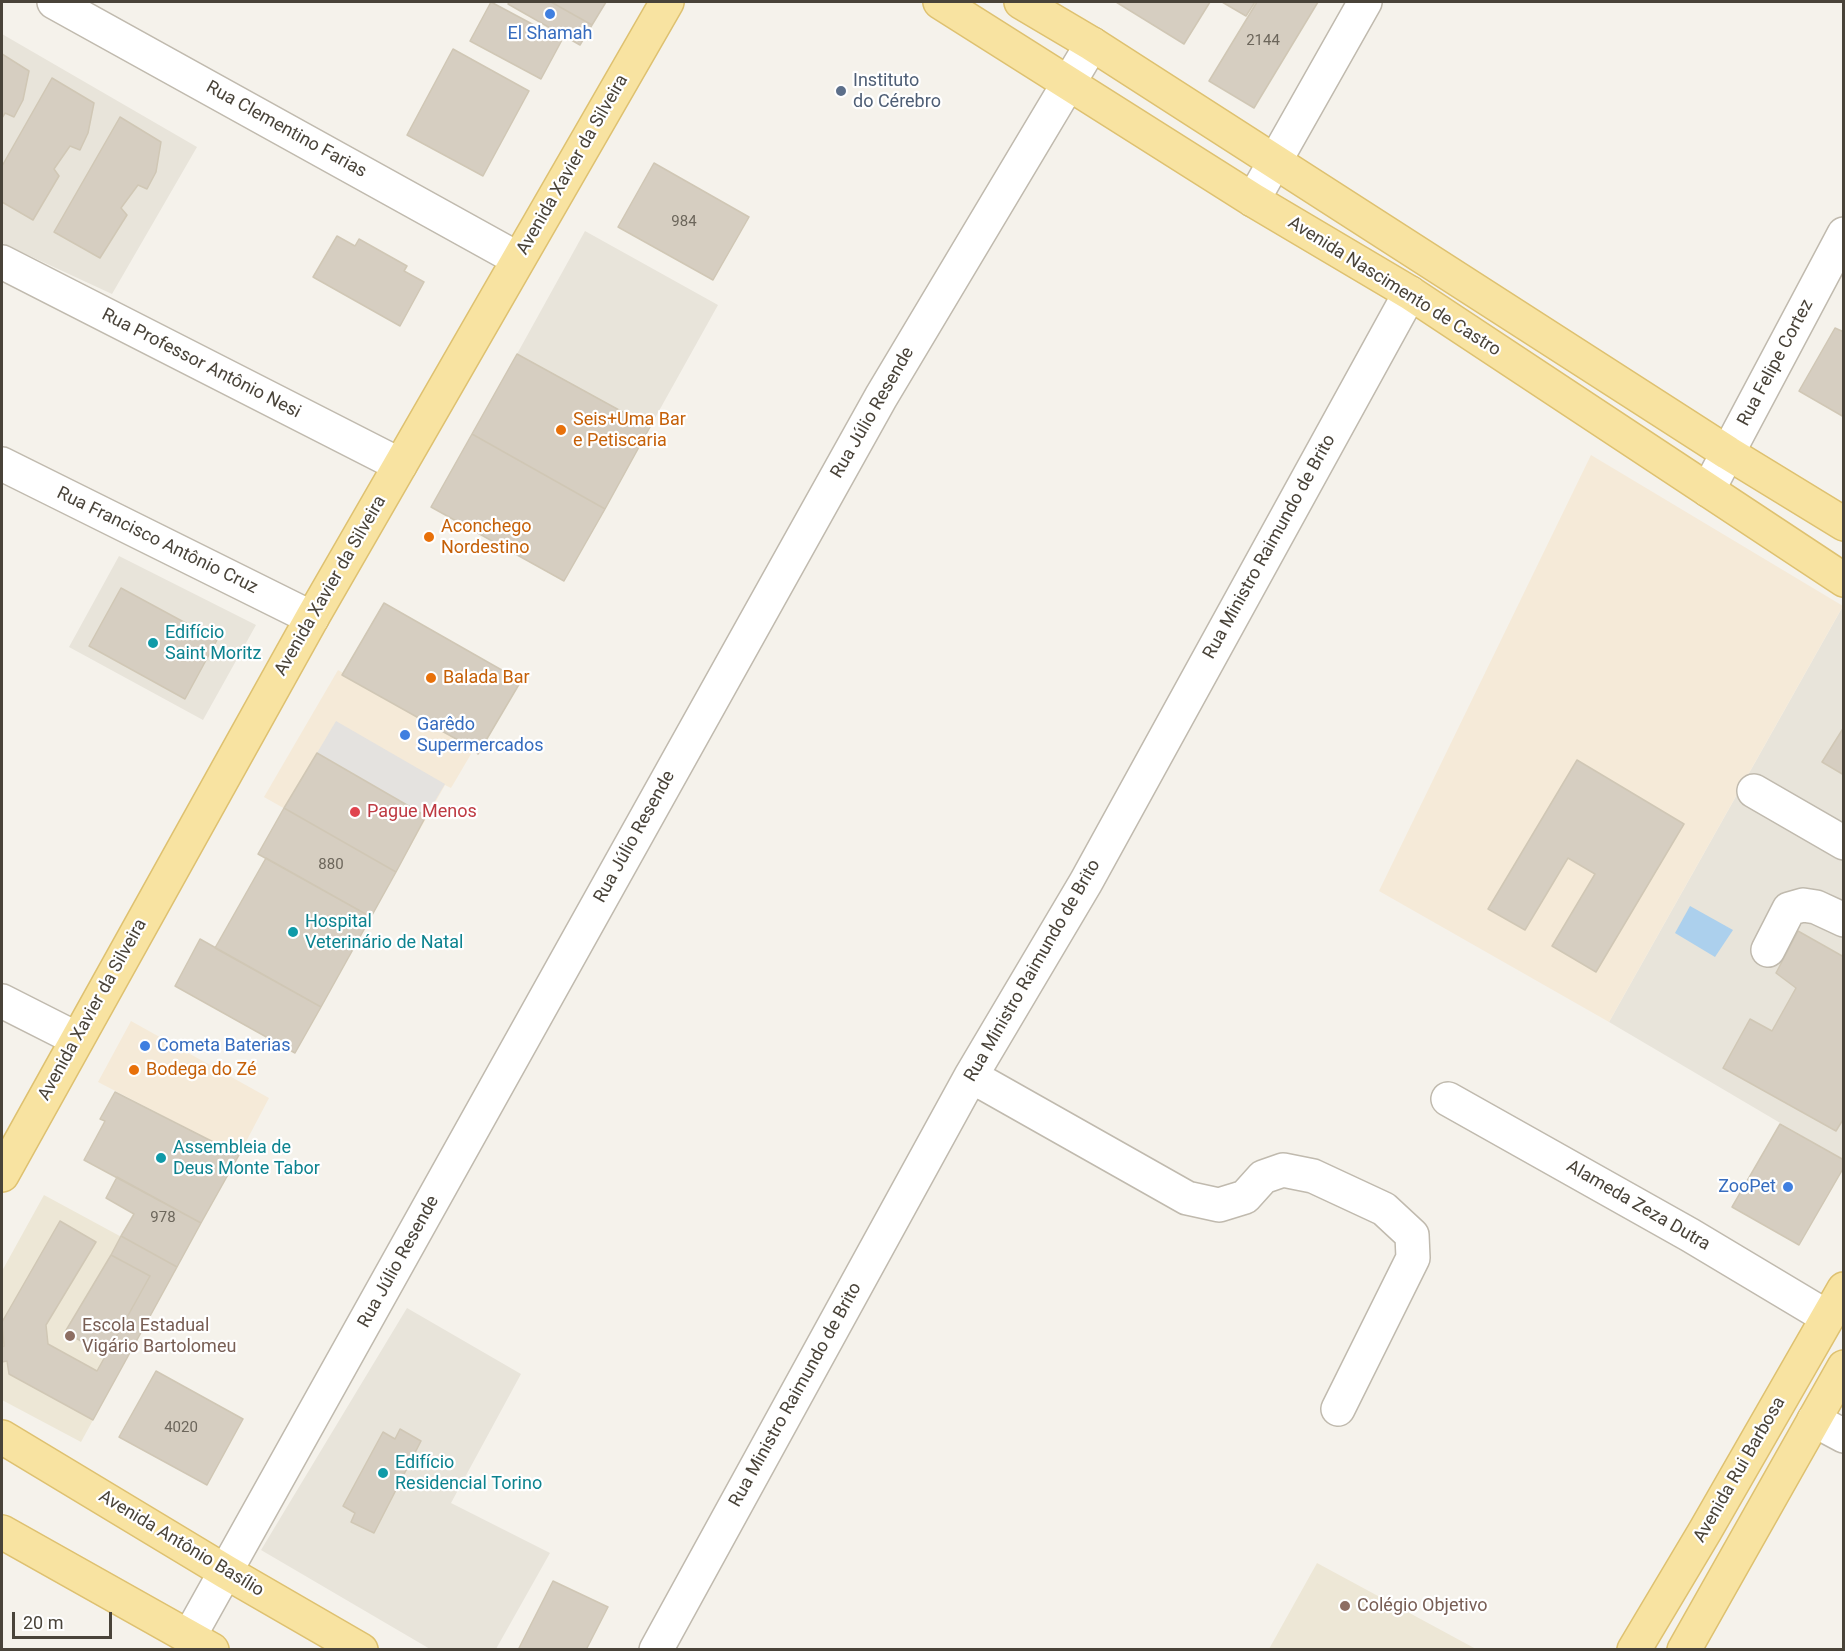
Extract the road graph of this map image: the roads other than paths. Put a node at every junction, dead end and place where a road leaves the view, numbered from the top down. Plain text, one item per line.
1 (54, 2) edge
2 (667, 2) edge
3 (940, 2) edge
4 (1021, 2) edge
5 (1365, 2) edge
6 (1092, 44) junction
7 (1069, 82) junction
8 (1275, 163) junction
9 (1253, 200) junction
10 (1844, 234) edge
11 (518, 259) junction
12 (2, 262) edge
13 (1410, 293) junction
14 (1728, 453) junction
15 (2, 464) edge
16 (400, 465) junction
17 (1708, 490) junction
18 (1844, 524) edge
19 (1844, 580) edge
20 (312, 618) junction
21 (1754, 791) dead end
22 (1844, 843) edge
23 (1844, 920) edge
24 (1768, 950) dead end
25 (2, 1001) edge
26 (77, 1039) junction
27 (971, 1076) junction
28 (1448, 1099) dead end
29 (2, 1175) edge
30 (1844, 1289) edge
31 (1827, 1317) junction
32 (1844, 1367) edge
33 (1338, 1409) dead end
34 (1814, 1420) junction
35 (1844, 1436) edge
36 (2, 1437) edge
37 (2, 1532) edge
38 (226, 1572) junction
39 (200, 1643) edge
40 (361, 1650) edge
41 (656, 1650) edge
42 (1634, 1650) edge
43 (1684, 1650) edge

1 - 11 street, Rua Clementino Farias
2 - 11 main road, Avenida Xavier da Silveira
3 - 7 main road, Avenida Nascimento de Castro
4 - 6 main road
5 - 8 street
6 - 7 street, Rua Júlio Resende
6 - 8 main road
7 - 9 main road, Avenida Nascimento de Castro
7 - 38 street, Rua Júlio Resende
8 - 9 street
8 - 14 main road
9 - 13 main road, Avenida Nascimento de Castro
10 - 14 street, Rua Felipe Cortez
11 - 16 main road, Avenida Xavier da Silveira
12 - 16 street, Rua Professor Antônio Nesi
13 - 17 main road, Avenida Nascimento de Castro
13 - 27 street, Rua Ministro Raimundo de Brito
14 - 17 street, Rua Felipe Cortez
14 - 18 main road
15 - 20 street, Rua Francisco Antônio Cruz
16 - 20 main road, Avenida Xavier da Silveira
17 - 19 main road, Avenida Nascimento de Castro
20 - 26 main road, Avenida Xavier da Silveira
21 - 22 street
23 - 24 street
25 - 26 street
26 - 29 main road, Avenida Xavier da Silveira
27 - 33 street
27 - 41 street, Rua Ministro Raimundo de Brito
28 - 31 street, Alameda Zeza Dutra
30 - 31 main road, Avenida Rui Barbosa
31 - 42 main road, Avenida Rui Barbosa
32 - 34 main road
34 - 35 street
34 - 43 main road
36 - 38 main road, Avenida Antônio Basílio
37 - 39 main road
38 - 39 street, Rua Júlio Resende
38 - 40 main road, Avenida Antônio Basílio

